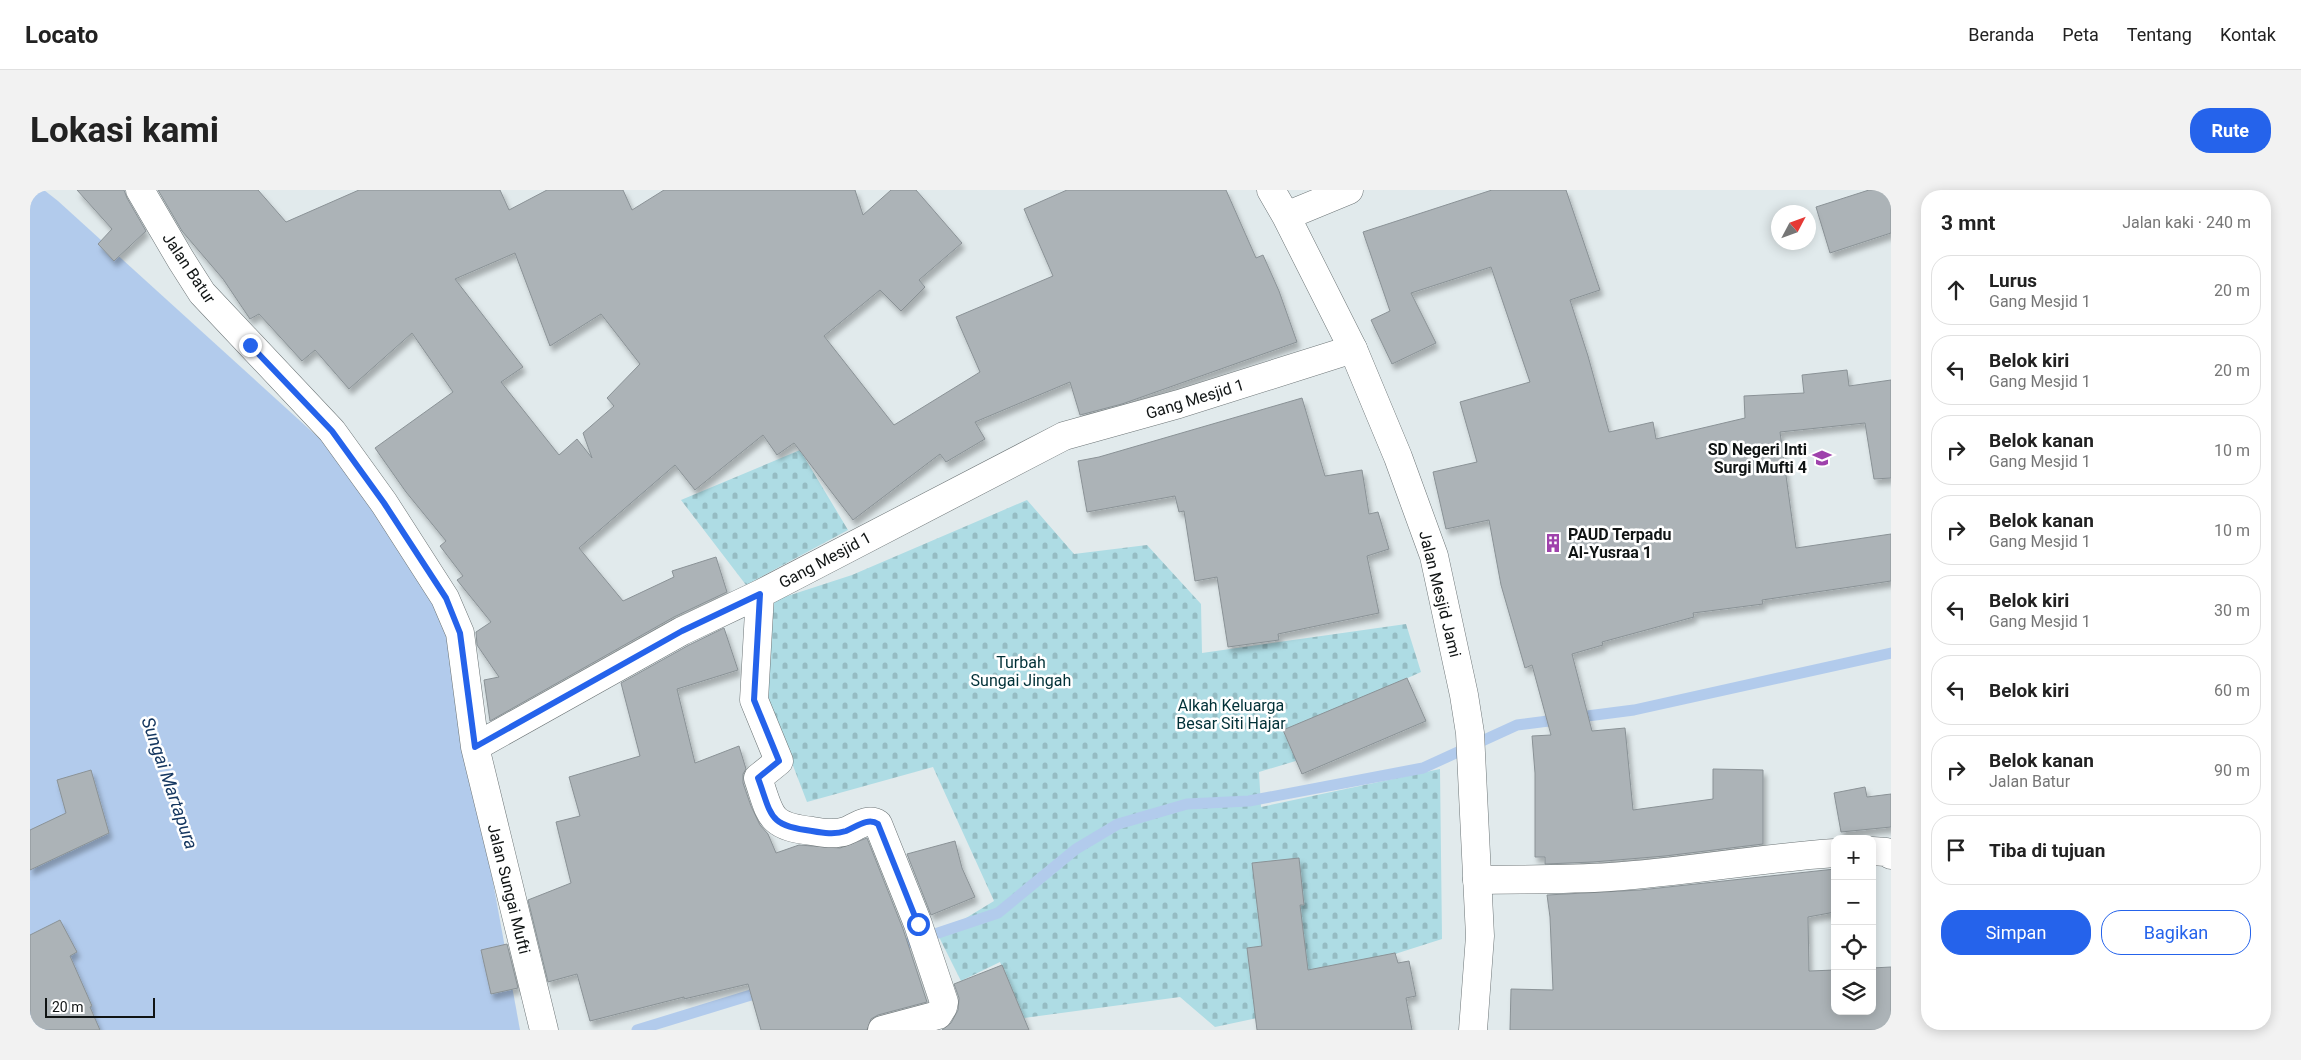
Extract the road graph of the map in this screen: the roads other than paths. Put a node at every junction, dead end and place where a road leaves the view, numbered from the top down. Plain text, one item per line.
1 (140, 190) edge
2 (1271, 190) edge
3 (1349, 190) edge
4 (1286, 216) junction
5 (1353, 349) junction
6 (760, 594) junction
7 (475, 747) junction
8 (1876, 851) edge
9 (1831, 853) edge
10 (1891, 855) edge
11 (1477, 880) junction
12 (544, 1030) edge
13 (882, 1030) edge
14 (1473, 1030) edge

1 - 7 street, Jalan Batur
2 - 4 street, Jalan Mesjid Jami
3 - 4 street
4 - 5 street, Jalan Mesjid Jami
5 - 6 street, Gang Mesjid 1
5 - 11 street, Jalan Mesjid Jami
6 - 7 street
6 - 13 street, Gang Mesjid 1
7 - 12 street, Jalan Sungai Mufti
8 - 10 street
9 - 11 street
11 - 14 street, Jalan Mesjid Jami

